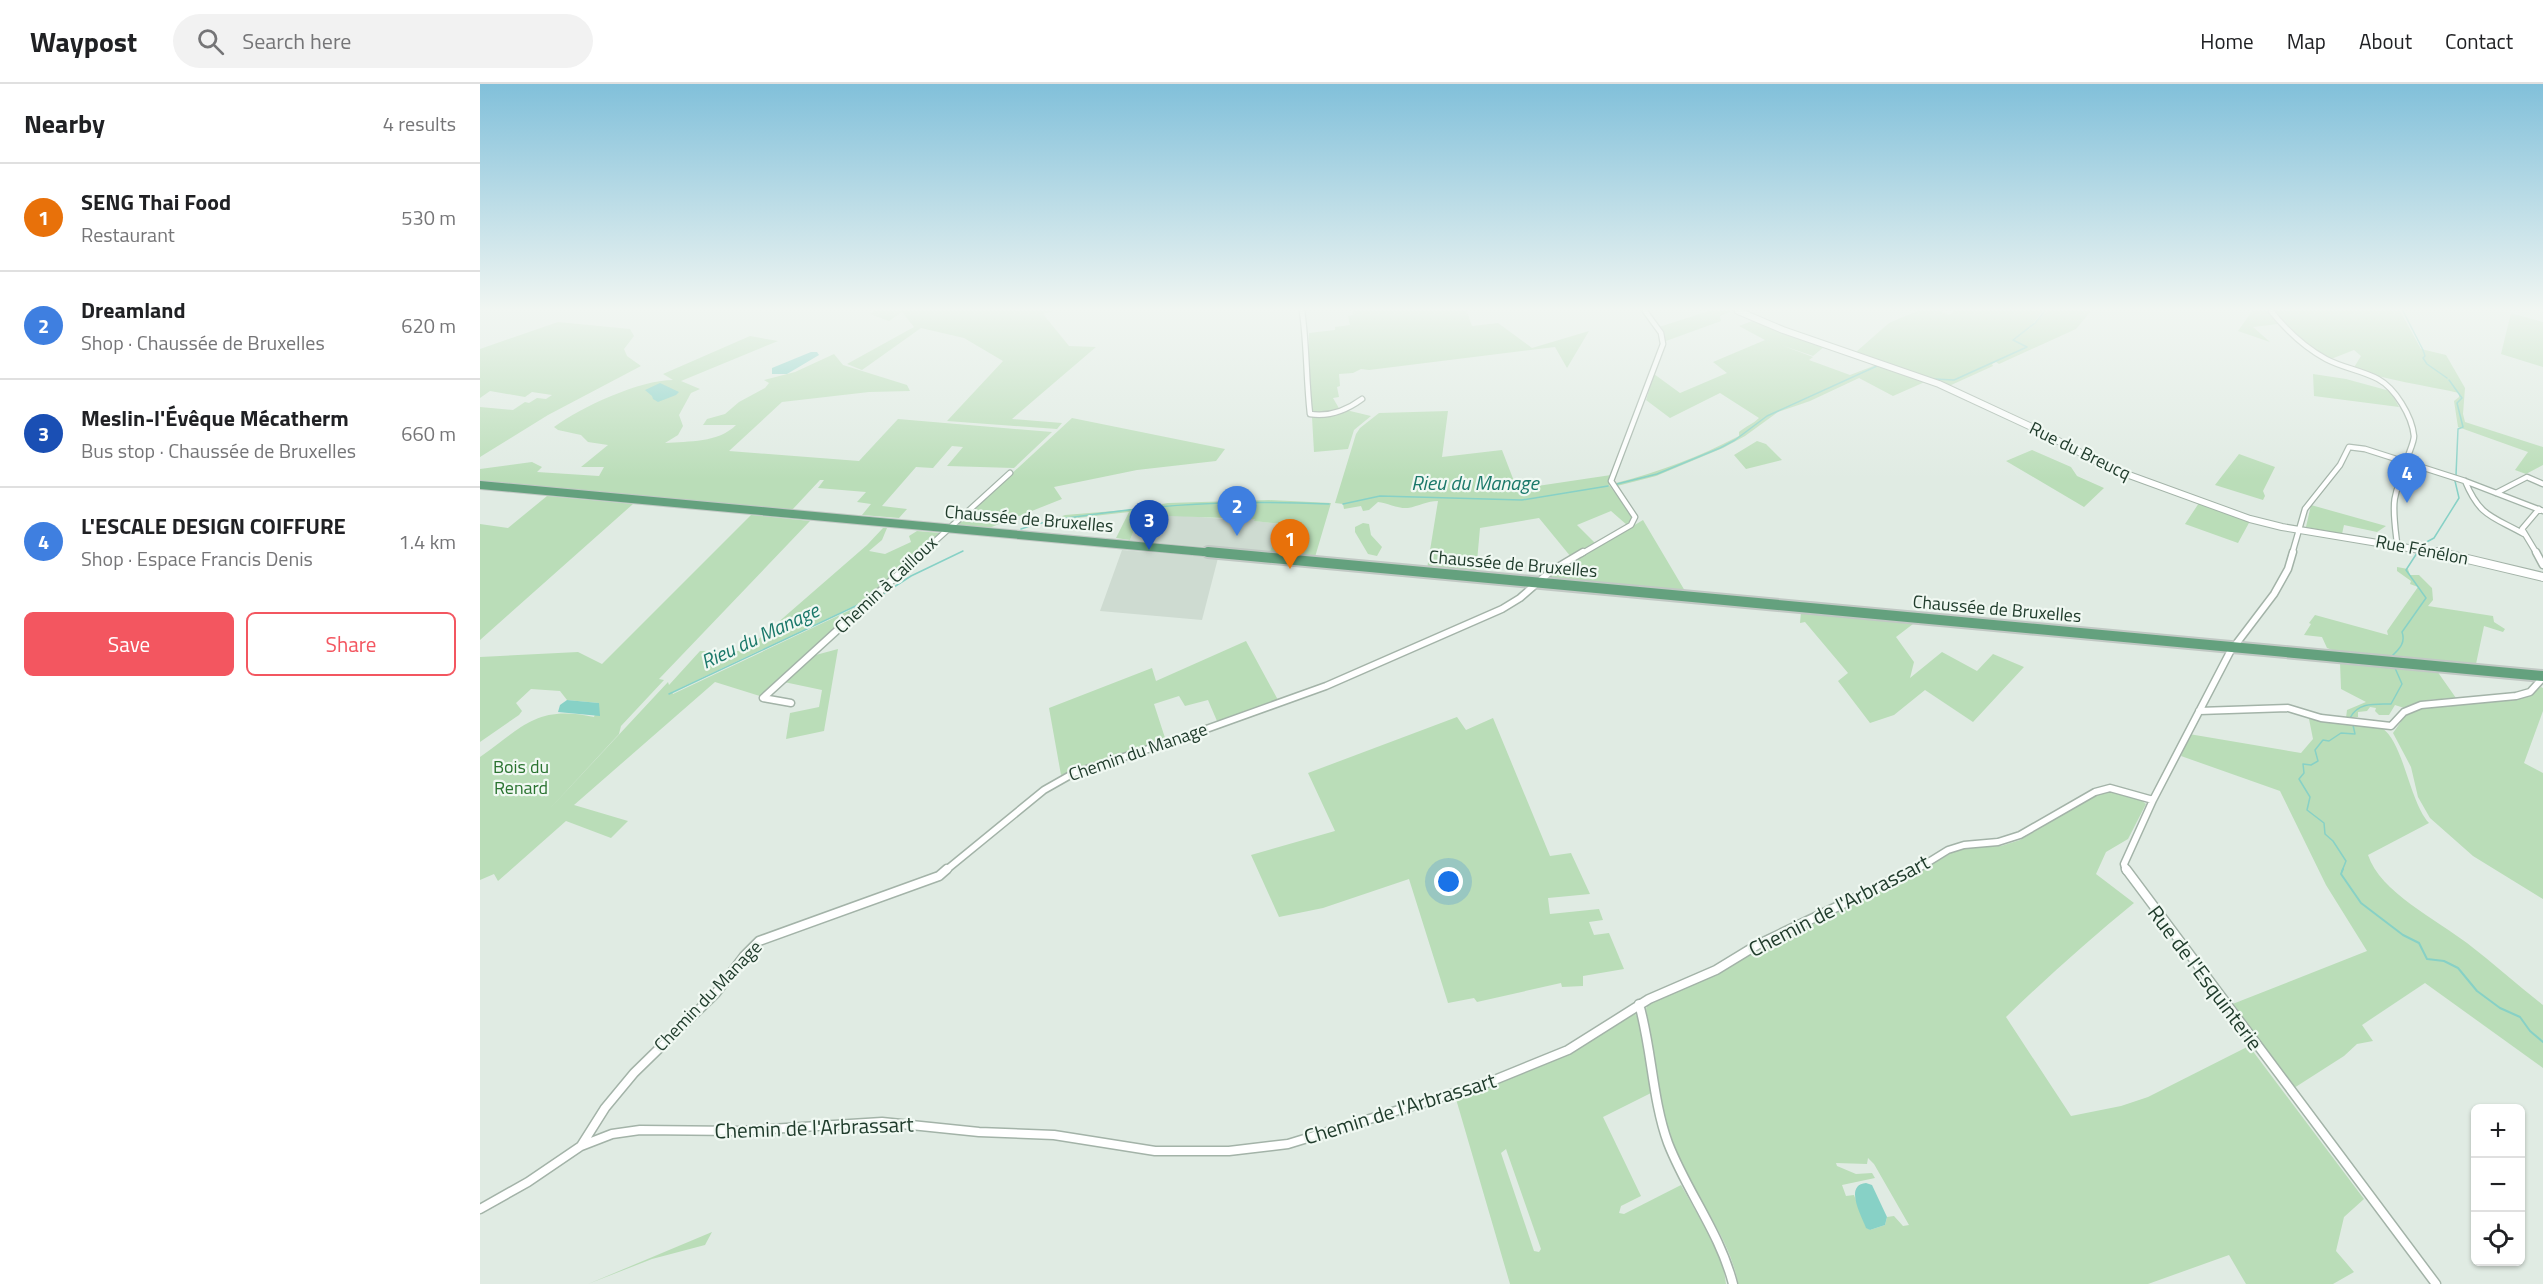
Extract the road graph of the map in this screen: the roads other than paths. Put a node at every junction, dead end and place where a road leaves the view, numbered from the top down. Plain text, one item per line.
1 (1306, 367) edge
2 (1654, 367) edge
3 (1890, 367) edge
4 (2345, 367) edge
5 (1362, 399) dead end
6 (2409, 463) junction
7 (1010, 472) dead end
8 (2465, 481) junction
9 (2543, 484) edge
10 (480, 485) edge
11 (2496, 493) junction
12 (2541, 510) edge
13 (948, 528) junction
14 (2299, 530) junction
15 (2524, 534) junction
16 (2397, 543) junction
17 (2543, 565) edge
18 (2543, 576) edge
19 (1536, 583) junction
20 (2233, 647) junction
21 (2541, 676) edge
22 (791, 704) dead end
23 (2199, 711) junction
24 (2153, 800) junction
25 (1640, 1004) junction
26 (581, 1146) junction
27 (480, 1209) edge
28 (1733, 1284) edge
29 (2436, 1284) edge

1 - 5 street
2 - 19 street, Chemin du Manage
3 - 14 street, Rue du Breucq
4 - 6 street
6 - 8 street
6 - 14 street
6 - 16 street
7 - 13 street, Chemin à Cailloux
8 - 11 street
8 - 15 street
9 - 11 street
10 - 13 main road, Chaussée de Bruxelles
11 - 12 street
12 - 15 street
13 - 19 main road, Chaussée de Bruxelles
13 - 22 street, Chemin à Cailloux
14 - 16 street, Rue Fénélon
14 - 20 street
15 - 17 street
16 - 18 street, Rue Fénélon
19 - 20 main road, Chaussée de Bruxelles
19 - 26 street, Chemin du Manage
20 - 21 main road, Chaussée de Bruxelles
20 - 23 street, Rue de l'Esquinterie
21 - 23 street
23 - 24 street, Rue de l'Esquinterie
24 - 25 street, Chemin de l'Arbrassart
24 - 29 street, Rue de l'Esquinterie
25 - 26 street, Chemin de l'Arbrassart
25 - 28 street
26 - 27 street, Chemin du Manage

